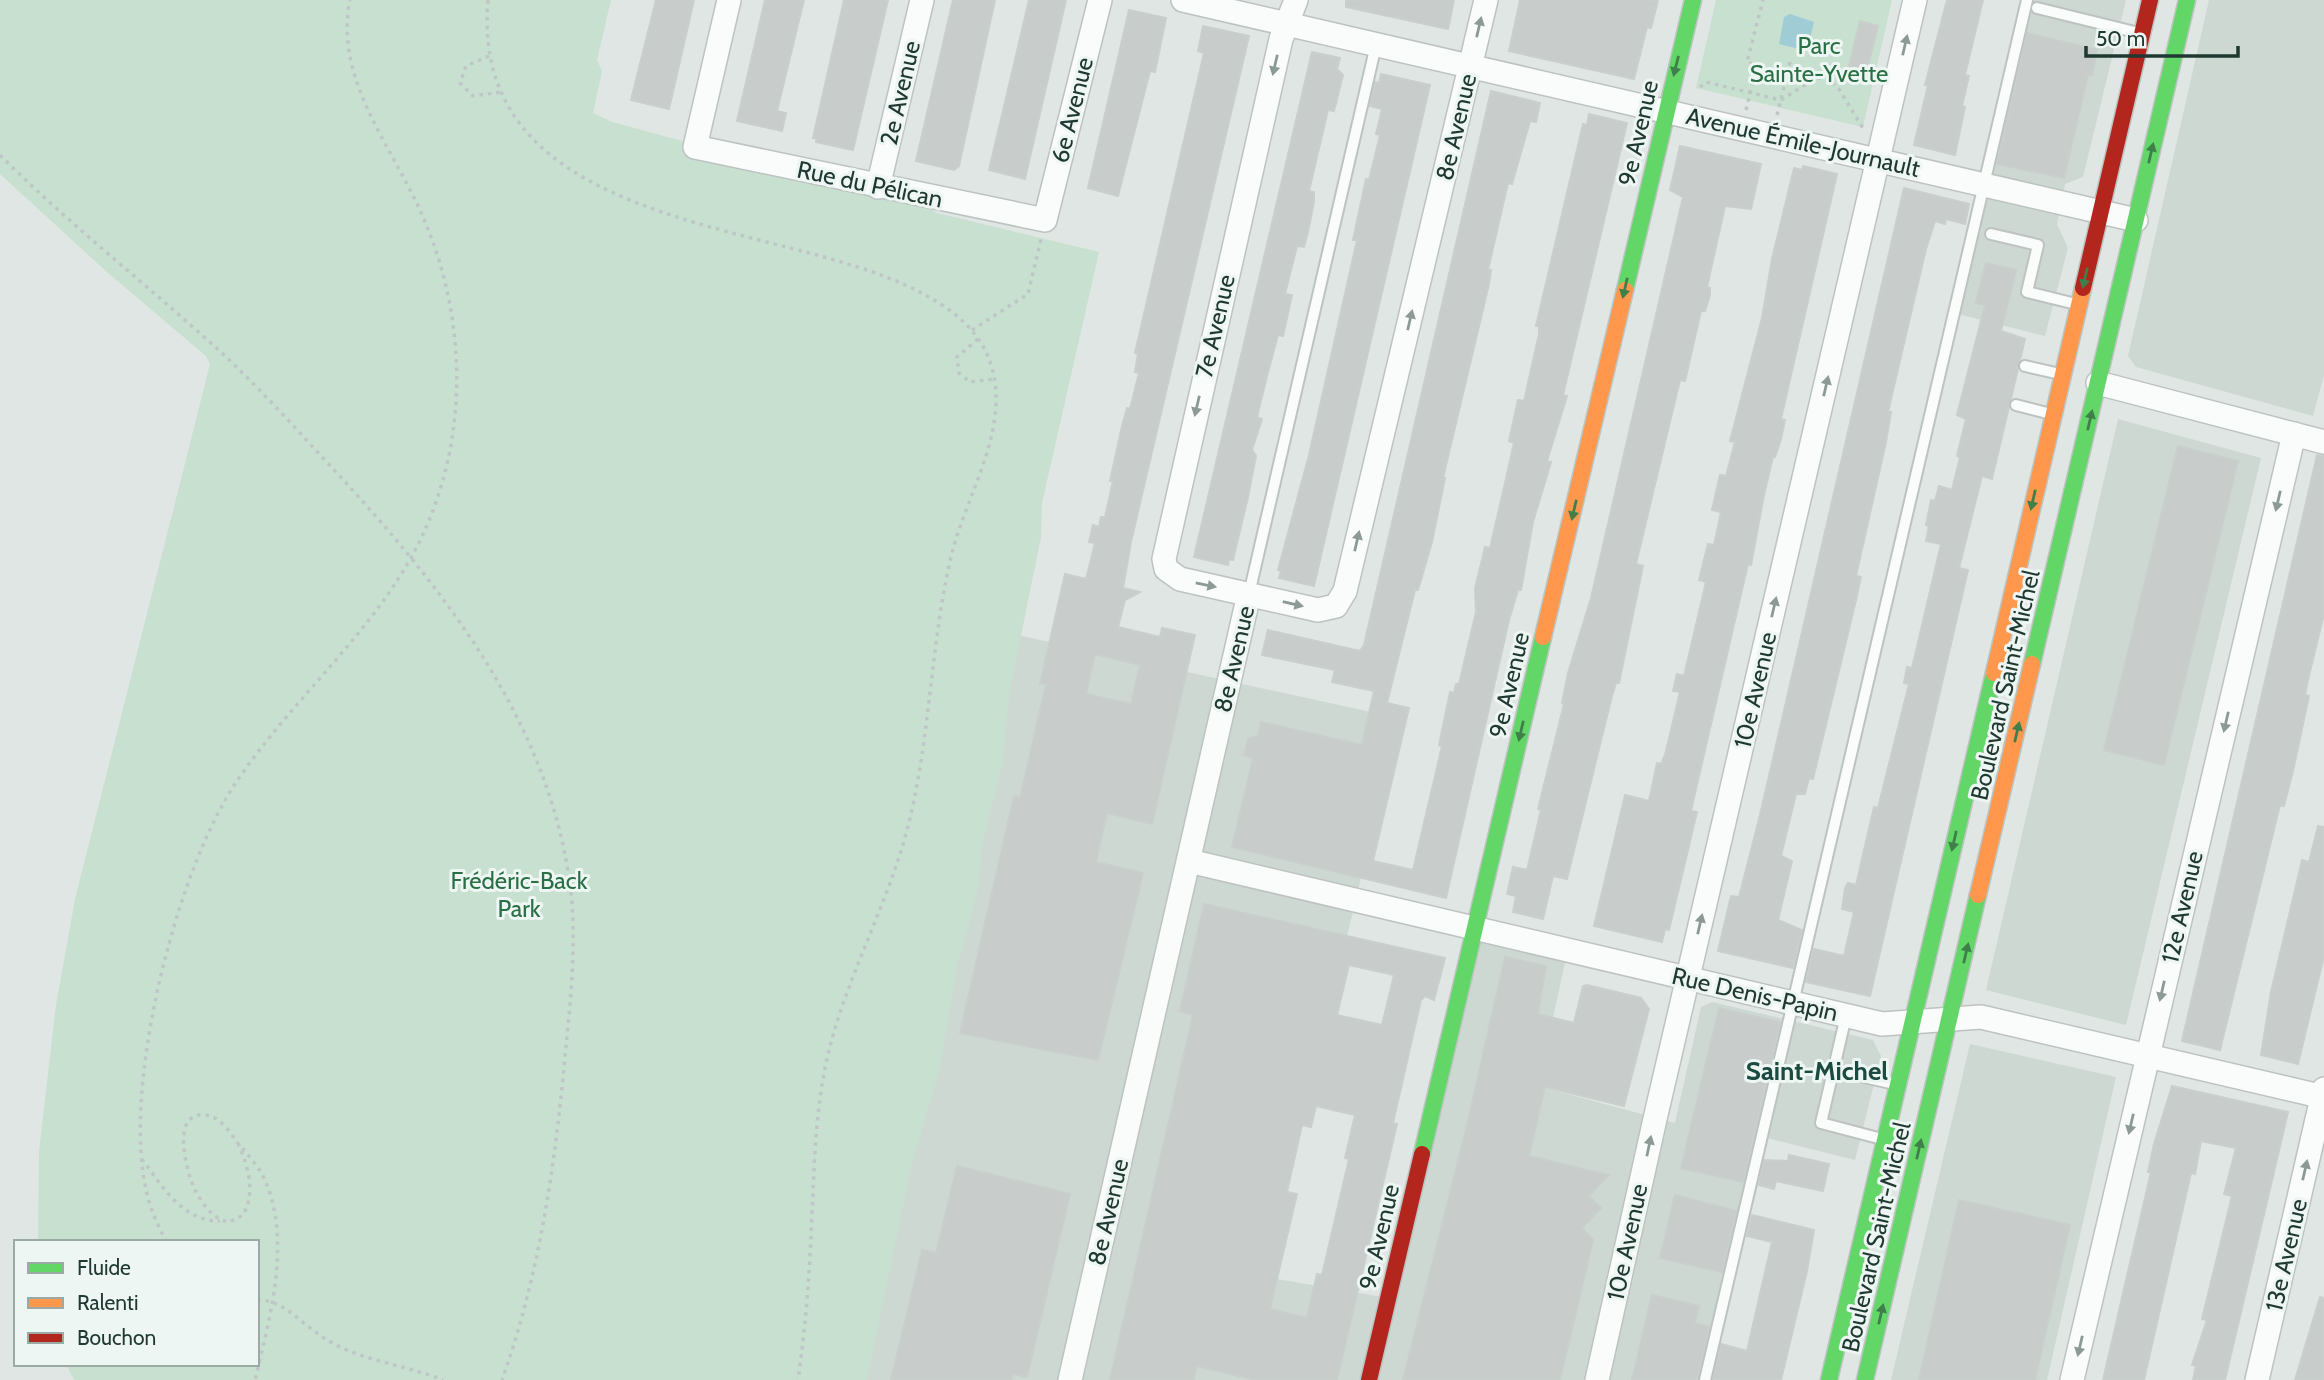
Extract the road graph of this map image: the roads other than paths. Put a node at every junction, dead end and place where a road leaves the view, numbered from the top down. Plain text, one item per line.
1 (729, 0) edge
2 (922, 0) edge
3 (1100, 0) edge
4 (1183, 0) edge
5 (1296, 0) edge
6 (1486, 0) edge
7 (1693, 0) edge
8 (1915, 0) edge
9 (2027, 0) edge
10 (2150, 0) edge
11 (2187, 0) edge
12 (2037, 8) dead end
13 (1286, 25) junction
14 (2142, 33) junction
15 (1376, 45) junction
16 (1470, 67) junction
17 (1667, 110) junction
18 (1879, 159) junction
19 (1984, 184) junction
20 (878, 187) junction
21 (2100, 212) junction
22 (1045, 220) joint
23 (2136, 220) junction
24 (1991, 234) dead end
25 (2078, 305) junction
26 (2025, 366) dead end
27 (2062, 375) junction
28 (2098, 383) junction
29 (2016, 405) dead end
30 (2053, 414) junction
31 (2294, 434) junction
32 (2324, 442) edge
33 (1249, 594) junction
34 (1189, 861) junction
35 (1474, 928) junction
36 (1687, 979) junction
37 (1793, 1003) junction
38 (1846, 1015) junction
39 (1950, 1020) junction
40 (1913, 1022) junction
41 (2147, 1058) junction
42 (1833, 1070) junction
43 (1898, 1085) junction
44 (2323, 1094) edge
45 (1885, 1139) junction
46 (1070, 1380) edge
47 (1369, 1380) edge
48 (1597, 1380) edge
49 (1706, 1380) edge
50 (1829, 1380) edge
51 (1865, 1380) edge
52 (2072, 1380) edge
53 (2257, 1380) edge

1 - 20 street, Rue du Pélican
2 - 20 street, 2e Avenue
3 - 22 street, 6e Avenue
4 - 13 street, Avenue Émile-Journault
5 - 13 street, 7e Avenue
16 -> 6 street, 8e Avenue
7 -> 17 main road, 9e Avenue
18 -> 8 street, 10e Avenue
9 - 19 lane
10 - 14 main road, Boulevard Saint-Michel
23 -> 11 main road, Boulevard Saint-Michel
12 - 14 lane
13 - 15 street, Avenue Émile-Journault
13 -> 33 street, 7e Avenue
14 - 21 main road, Boulevard Saint-Michel
15 - 16 street, Avenue Émile-Journault
15 - 33 lane
16 - 17 street, Avenue Émile-Journault
33 -> 16 street, 8e Avenue
17 - 18 street, Avenue Émile-Journault
17 -> 35 main road, 9e Avenue
18 - 19 street, Avenue Émile-Journault
36 -> 18 street, 10e Avenue
19 - 21 street, Avenue Émile-Journault
19 - 37 lane
20 - 22 street, Rue du Pélican
21 - 23 street, Avenue Émile-Journault
21 -> 25 main road, Boulevard Saint-Michel
23 - 28 main road, Boulevard Saint-Michel
24 - 25 lane
25 - 27 main road, Boulevard Saint-Michel
26 - 27 lane
27 - 30 main road, Boulevard Saint-Michel
28 - 31 street
39 -> 28 main road, Boulevard Saint-Michel
29 - 30 lane
30 -> 40 main road, Boulevard Saint-Michel
31 - 32 street
31 -> 41 street, 12e Avenue
33 - 34 street, 8e Avenue
34 - 35 street, Rue Denis-Papin
34 - 46 street, 8e Avenue
35 - 36 street, Rue Denis-Papin
35 - 47 main road, 9e Avenue
36 - 37 street, Rue Denis-Papin
48 -> 36 street, 10e Avenue
37 - 38 street, Rue Denis-Papin
37 - 49 lane
38 - 40 street, Rue Denis-Papin
38 - 42 lane
39 - 40 street, Rue Denis-Papin
39 - 41 street, Rue Denis-Papin
51 -> 39 main road, Boulevard Saint-Michel
40 - 43 main road, Boulevard Saint-Michel
41 - 44 street, Rue Denis-Papin
41 -> 52 street, 12e Avenue
42 - 43 lane
42 - 45 lane
43 - 45 main road, Boulevard Saint-Michel
53 -> 44 street, 13e Avenue
45 - 50 main road, Boulevard Saint-Michel

